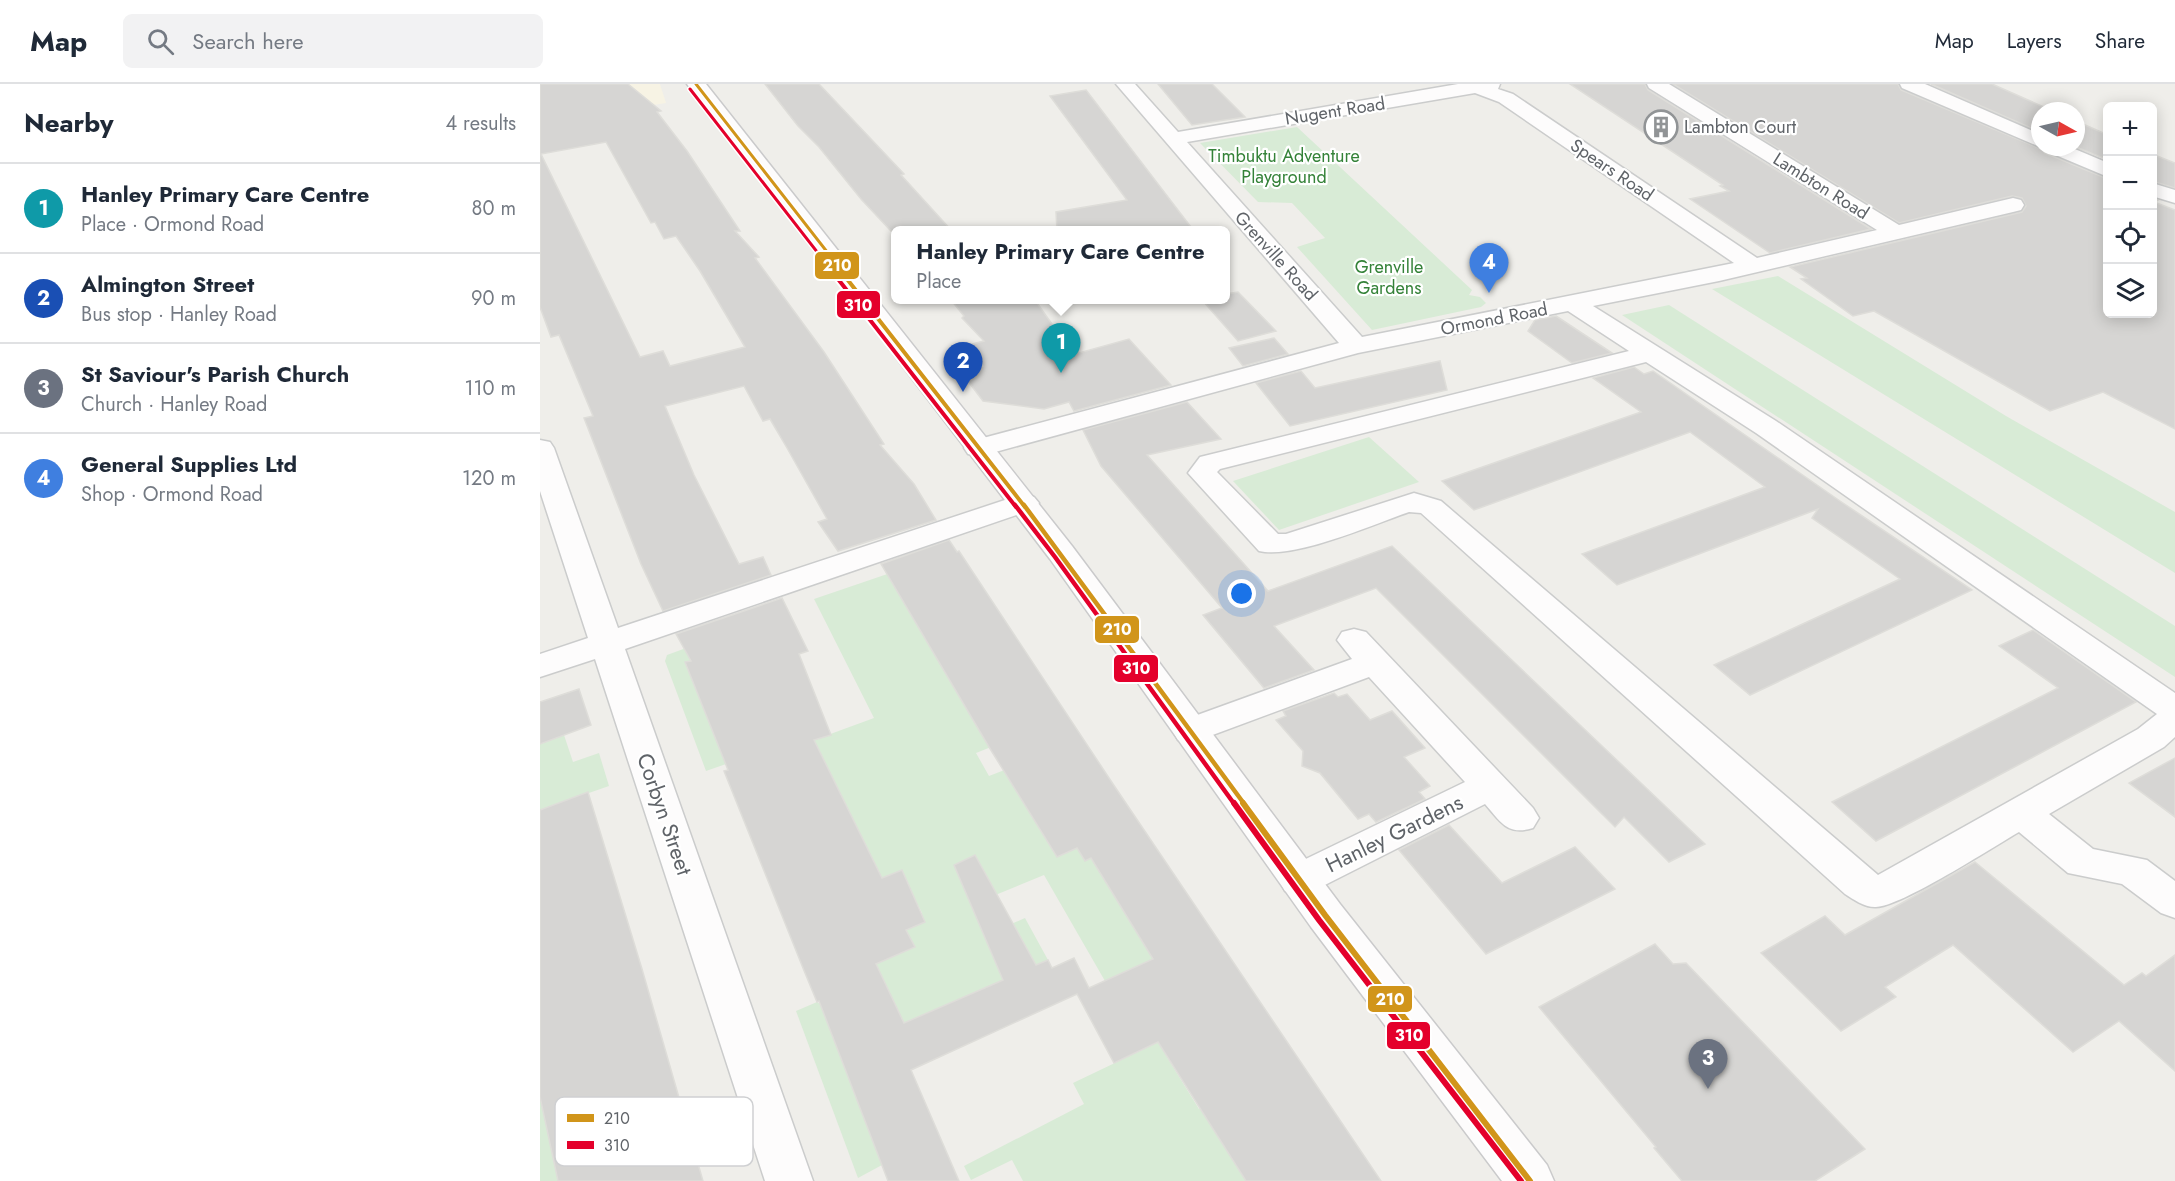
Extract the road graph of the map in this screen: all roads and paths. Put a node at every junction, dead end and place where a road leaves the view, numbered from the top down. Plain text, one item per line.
1 (696, 84) edge
2 (1125, 84) edge
3 (1499, 84) edge
4 (1656, 84) edge
5 (1909, 84) edge
6 (1471, 86) edge
7 (2031, 137) edge
8 (1172, 139) junction
9 (2074, 156) edge
10 (2103, 169) edge
11 (2157, 191) edge
12 (2175, 197) edge
13 (2013, 205) dead end
14 (1895, 232) junction
15 (1753, 266) junction
16 (1573, 304) junction
17 (1356, 346) junction
18 (1651, 353) junction
19 (540, 448) edge
20 (978, 448) junction
21 (1024, 504) junction
22 (608, 645) junction
23 (540, 666) edge
24 (2175, 710) edge
25 (2175, 718) edge
26 (1191, 731) junction
27 (1489, 786) junction
28 (2020, 812) junction
29 (1520, 818) dead end
30 (1299, 880) junction
31 (2175, 902) edge
32 (789, 1181) edge
33 (1530, 1181) edge

1 - 20 street
2 - 8 street, Grenville Road
3 - 6 street, Nugent Road
4 - 14 street, Lambton Road
5 - 7 street
6 - 8 street, Nugent Road
6 - 15 street, Spears Road
8 - 17 street, Grenville Road
9 - 10 street
11 - 12 street
13 - 14 street, Ormond Road
14 - 15 street, Ormond Road
15 - 16 street, Ormond Road
16 - 17 street, Ormond Road
16 - 18 street
17 - 20 street, Ormond Road
18 - 24 street
18 - 28 street
19 - 22 street, Corbyn Street
20 - 21 street
21 - 22 street
21 - 26 street
22 - 23 street
22 - 32 street, Corbyn Street
25 - 28 street
26 - 27 street, Hanley Gardens
26 - 30 street
27 - 29 street, Hanley Gardens
27 - 30 street, Hanley Gardens
28 - 31 street
30 - 33 street

